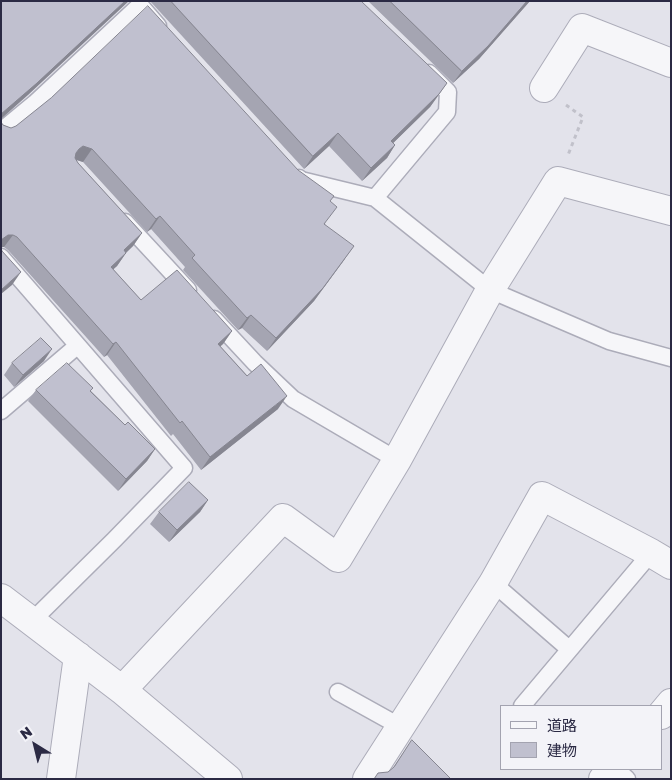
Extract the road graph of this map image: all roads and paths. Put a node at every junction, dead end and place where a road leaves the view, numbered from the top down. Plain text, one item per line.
1 (137, 3) edge
2 (166, 34) edge
3 (671, 63) edge
4 (421, 66) edge
5 (544, 88) joint
6 (1, 131) edge
7 (287, 166) edge
8 (558, 181) junction
9 (375, 198) junction
10 (671, 211) edge
11 (116, 212) edge
12 (1, 257) edge
13 (490, 290) junction
14 (77, 346) junction
15 (671, 358) edge
16 (1, 411) edge
17 (397, 460) junction
18 (661, 559) edge
19 (492, 583) junction
20 (1, 598) edge
21 (32, 621) junction
22 (569, 650) junction
23 (78, 656) junction
24 (122, 690) junction
25 (338, 692) dead end
26 (671, 704) edge
27 (523, 705) edge
28 (662, 714) edge
29 (401, 727) junction
30 (591, 770) edge
31 (611, 770) edge
32 (617, 770) edge
33 (61, 779) edge
34 (228, 779) edge
35 (368, 779) edge
36 (602, 779) edge
37 (627, 779) edge

1 - 2 lane
1 - 6 lane
3 - 5 street
4 - 9 lane
5 - 8 path
7 - 9 lane
8 - 10 street
8 - 13 street
9 - 13 lane
11 - 17 lane
12 - 14 lane
13 - 15 lane
13 - 17 street
14 - 16 lane
14 - 21 lane
17 - 24 street
18 - 19 street
18 - 22 lane
19 - 22 lane
19 - 29 street
20 - 21 street
21 - 23 street
22 - 27 lane
23 - 24 street
23 - 33 street
24 - 34 street
25 - 29 lane
26 - 28 street
29 - 35 street
30 - 36 lane
31 - 36 street
32 - 37 lane

